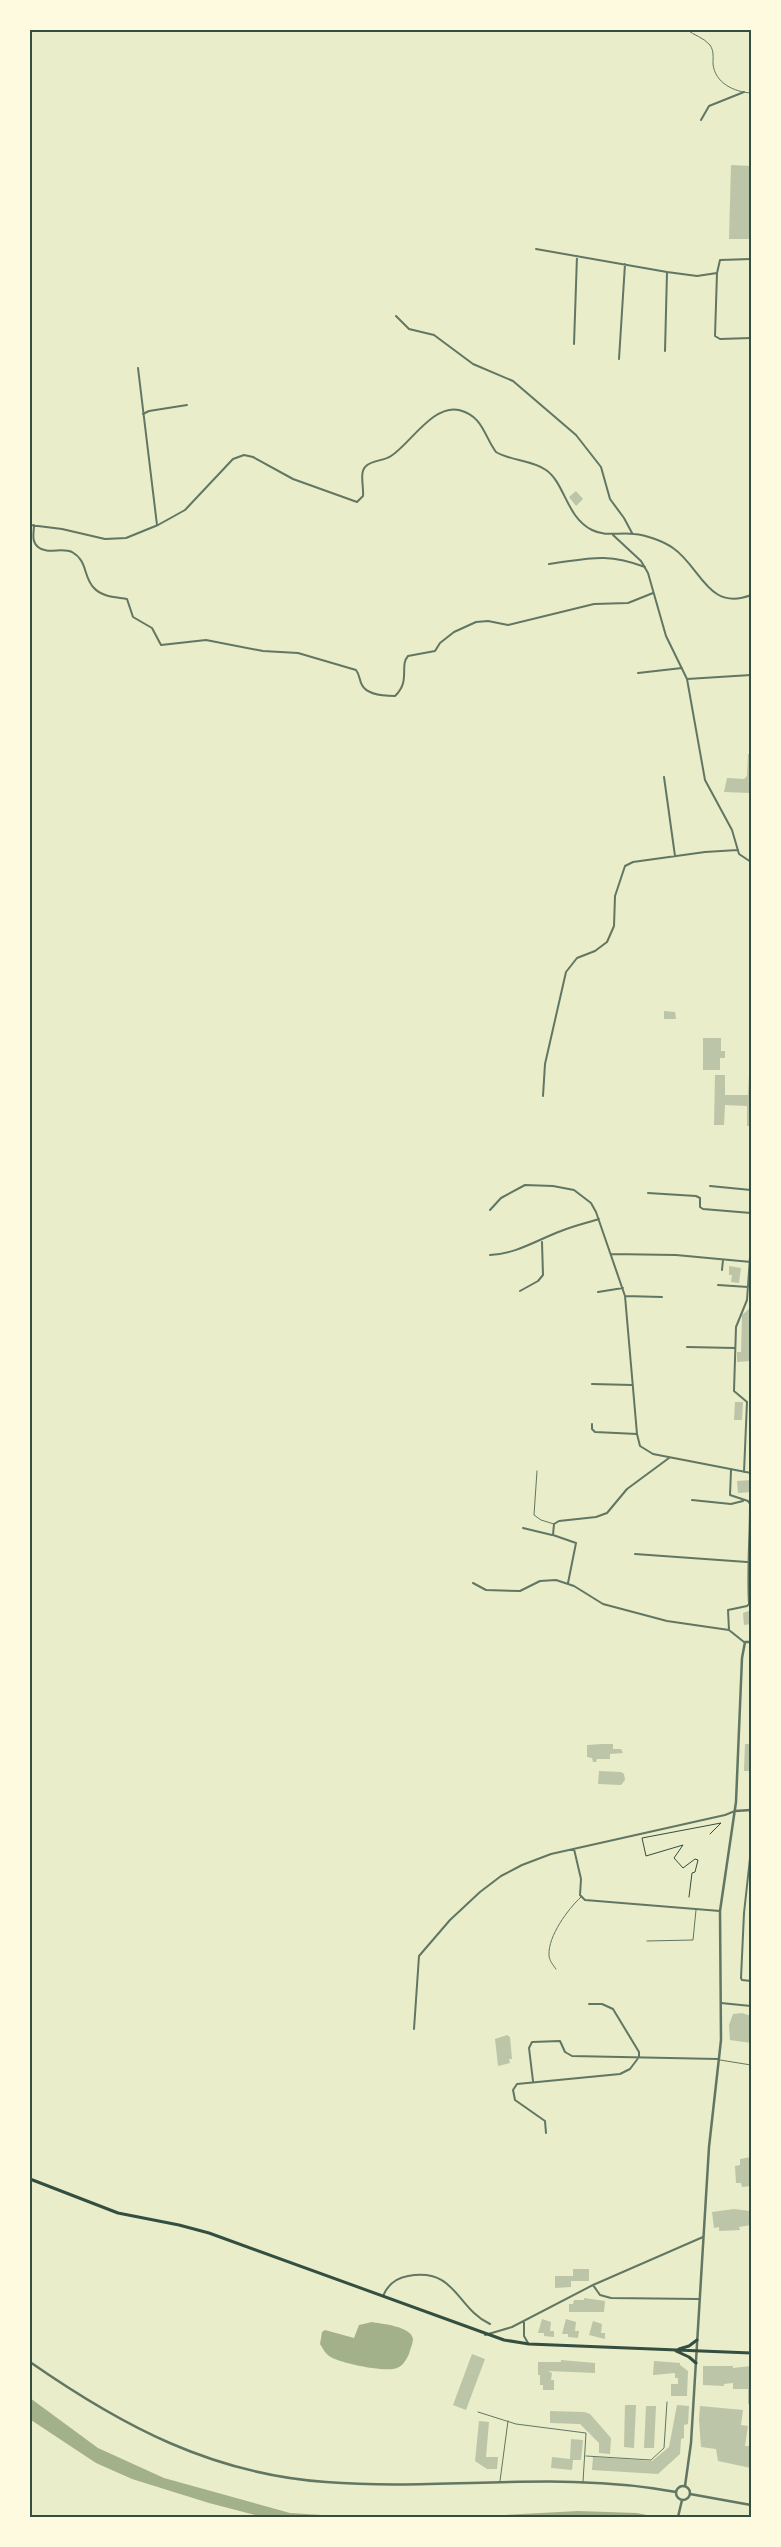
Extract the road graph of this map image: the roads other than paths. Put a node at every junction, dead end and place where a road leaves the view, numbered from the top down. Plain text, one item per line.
1 (686, 30) edge
2 (744, 92) junction
3 (751, 93) edge
4 (701, 120) dead end
5 (536, 249) dead end
6 (577, 256) junction
7 (751, 259) edge
8 (624, 264) junction
9 (668, 272) junction
10 (717, 274) junction
11 (396, 316) dead end
12 (751, 338) edge
13 (574, 344) dead end
14 (665, 351) dead end
15 (619, 359) dead end
16 (138, 368) dead end
17 (187, 405) dead end
18 (143, 414) junction
19 (30, 525) edge
20 (34, 525) junction
21 (158, 526) junction
22 (632, 533) junction
23 (613, 535) junction
24 (548, 564) dead end
25 (645, 567) junction
26 (652, 593) junction
27 (751, 595) edge
28 (682, 668) junction
29 (638, 674) dead end
30 (751, 675) edge
31 (687, 679) junction
32 (664, 777) dead end
33 (738, 850) junction
34 (675, 856) junction
35 (751, 862) edge
36 (543, 1096) dead end
37 (710, 1186) dead end
38 (751, 1190) edge
39 (648, 1193) dead end
40 (490, 1210) dead end
41 (751, 1213) edge
42 (599, 1219) junction
43 (542, 1241) junction
44 (751, 1242) edge
45 (611, 1254) junction
46 (490, 1256) dead end
47 (723, 1259) junction
48 (750, 1262) edge
49 (722, 1270) dead end
50 (718, 1285) dead end
51 (748, 1287) junction
52 (623, 1288) junction
53 (520, 1291) dead end
54 (598, 1292) dead end
55 (625, 1296) junction
56 (662, 1297) dead end
57 (687, 1347) dead end
58 (735, 1348) junction
59 (592, 1384) dead end
60 (633, 1385) junction
61 (592, 1424) dead end
62 (637, 1434) junction
63 (670, 1458) junction
64 (731, 1470) junction
65 (537, 1471) dead end
66 (744, 1472) junction
67 (751, 1473) edge
68 (692, 1500) dead end
69 (745, 1500) junction
70 (554, 1524) junction
71 (523, 1528) dead end
72 (553, 1536) junction
73 (634, 1554) dead end
74 (747, 1562) junction
75 (473, 1583) dead end
76 (568, 1583) junction
77 (729, 1630) junction
78 (745, 1642) junction
79 (751, 1642) edge
80 (751, 1810) edge
81 (735, 1811) junction
82 (574, 1849) junction
83 (751, 1849) edge
84 (747, 1879) junction
85 (751, 1879) edge
86 (581, 1897) junction
87 (696, 1909) junction
88 (720, 1911) junction
89 (647, 1941) dead end
90 (556, 1969) dead end
91 (751, 1981) edge
92 (721, 2003) junction
93 (588, 2004) dead end
94 (751, 2006) edge
95 (414, 2029) dead end
96 (639, 2057) junction
97 (720, 2060) junction
98 (751, 2065) edge
99 (533, 2081) junction
100 (546, 2133) dead end
101 (30, 2179) edge
102 (704, 2236) junction
103 (593, 2284) junction
104 (383, 2296) junction
105 (700, 2299) junction
106 (524, 2322) junction
107 (490, 2324) dead end
108 (485, 2335) junction
109 (697, 2340) junction
110 (529, 2344) junction
111 (673, 2350) junction
112 (696, 2351) junction
113 (751, 2353) edge
114 (30, 2362) edge
115 (696, 2363) junction
116 (667, 2402) dead end
117 (478, 2412) dead end
118 (508, 2421) junction
119 (585, 2456) junction
120 (500, 2482) junction
121 (583, 2483) junction
122 (684, 2486) junction
123 (676, 2492) junction
124 (690, 2494) junction
125 (682, 2500) junction
126 (751, 2505) edge
127 (678, 2517) edge

1 - 2 lane
2 - 3 lane
2 - 4 street
5 - 6 street
6 - 8 street
6 - 13 street
7 - 10 street
8 - 9 street
8 - 15 street
9 - 10 street
9 - 14 street
10 - 12 street
11 - 22 street
16 - 18 street
17 - 18 street
18 - 21 street
19 - 20 street
20 - 21 street
20 - 26 street
21 - 23 street
22 - 23 street
22 - 27 street
23 - 25 street
24 - 25 street
25 - 26 street
26 - 28 street
28 - 29 street
28 - 31 street
30 - 31 street
31 - 33 street
32 - 34 street
33 - 34 street
33 - 35 street
34 - 36 street
37 - 38 street
39 - 41 street
40 - 42 street
42 - 43 street
42 - 45 street
43 - 46 street
43 - 53 street
44 - 48 street
45 - 47 street
45 - 52 street
47 - 48 street
47 - 49 street
48 - 51 street
50 - 51 street
51 - 58 street
52 - 54 street
52 - 55 street
55 - 56 street
55 - 60 street
57 - 58 street
58 - 66 street
59 - 60 street
60 - 62 street
61 - 62 street
62 - 63 street
63 - 64 street
63 - 70 street
64 - 66 street
64 - 69 street
65 - 70 lane
66 - 67 street
68 - 69 street
69 - 74 street
70 - 72 street
71 - 72 street
72 - 76 street
73 - 74 street
74 - 77 street
75 - 76 street
76 - 77 street
77 - 78 street
78 - 79 street
78 - 81 street
80 - 81 street
81 - 82 street
81 - 88 street
82 - 86 street
82 - 95 street
83 - 84 street
84 - 85 street
84 - 91 street
86 - 87 street
86 - 90 lane
87 - 88 street
87 - 89 lane
88 - 92 street
92 - 94 street
92 - 97 street
93 - 96 street
96 - 97 street
96 - 99 street
96 - 99 street
97 - 98 lane
97 - 102 street
99 - 100 street
101 - 104 main road
102 - 103 street
102 - 105 street
103 - 105 street
103 - 106 street
104 - 107 street
104 - 108 main road
105 - 109 street
106 - 108 street
106 - 110 street
108 - 110 main road
109 - 111 main road
109 - 112 street
110 - 111 main road
111 - 112 main road
111 - 115 main road
112 - 113 main road
112 - 115 street
114 - 120 street
115 - 122 street
116 - 119 lane
117 - 118 lane
118 - 119 lane
118 - 120 lane
119 - 121 lane
120 - 121 street
121 - 123 street
122 - 123 street
122 - 124 street
123 - 125 street
124 - 125 street
124 - 126 street
125 - 127 street

